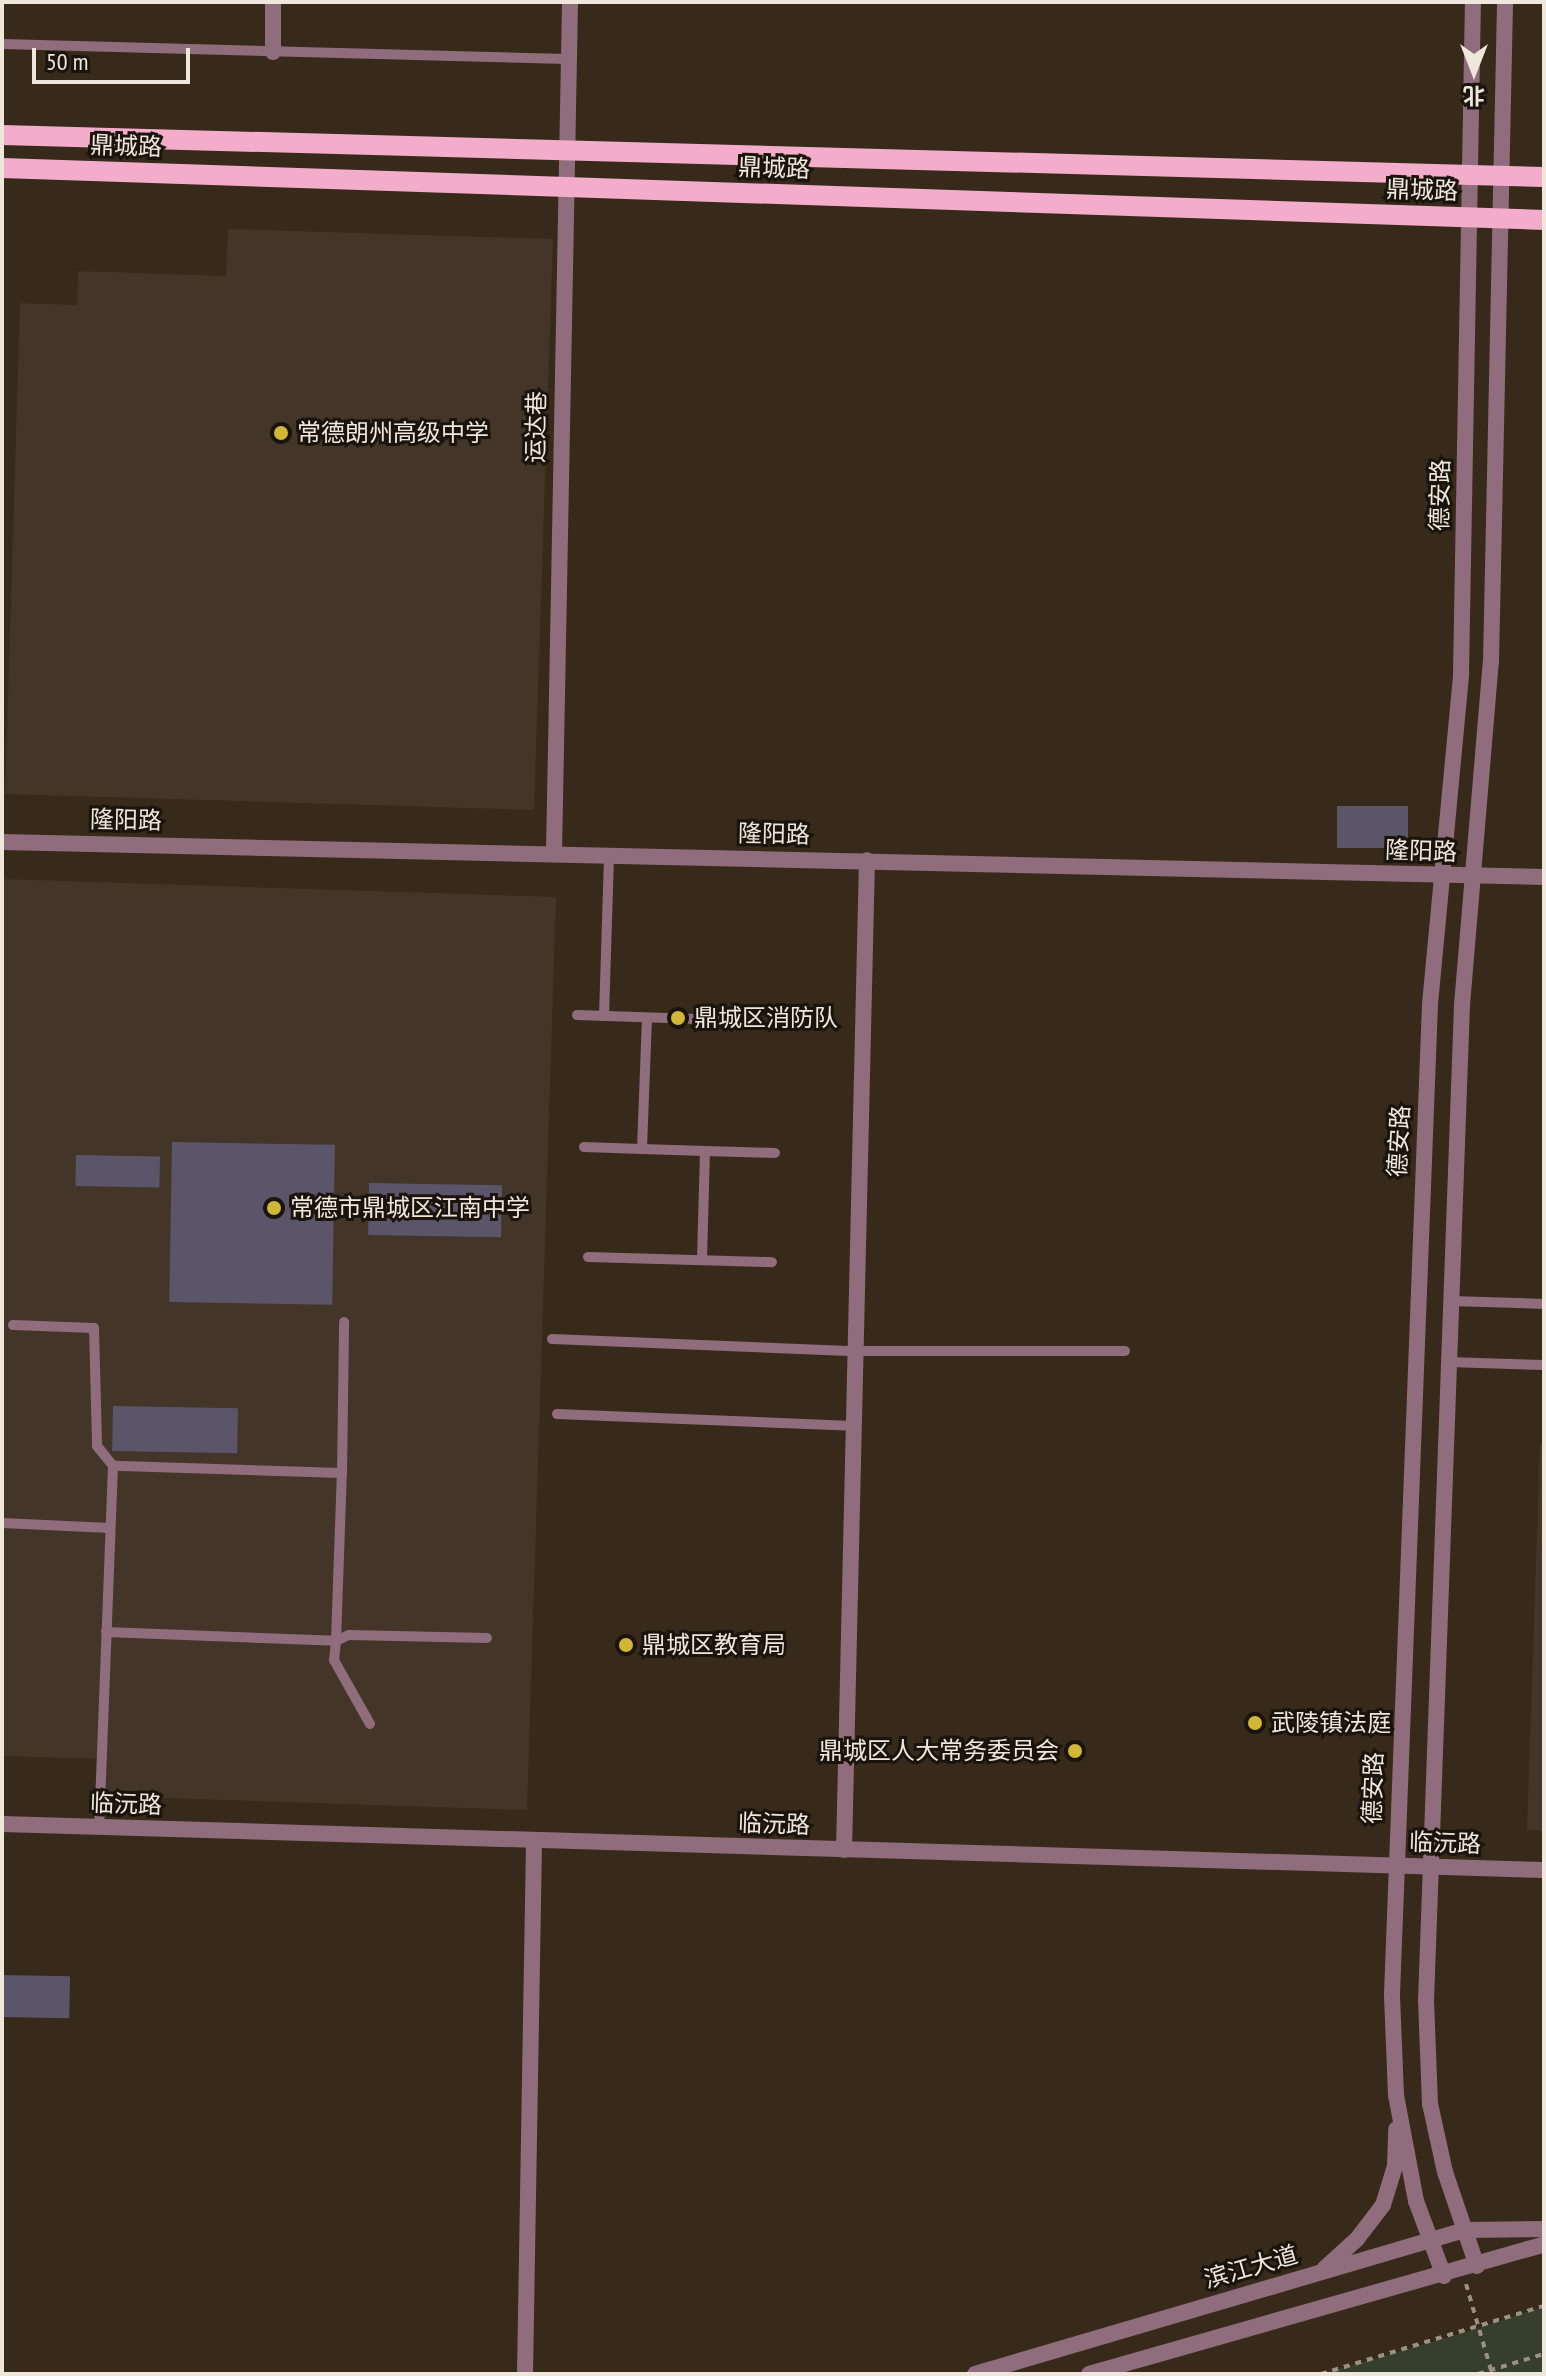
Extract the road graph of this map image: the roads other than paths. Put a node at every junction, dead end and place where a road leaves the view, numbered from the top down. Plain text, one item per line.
1 (273, 2) edge
2 (570, 2) edge
3 (1473, 2) edge
4 (1505, 2) edge
5 (2, 44) edge
6 (273, 52) junction
7 (568, 59) junction
8 (2, 135) edge
9 (566, 154) junction
10 (2, 168) edge
11 (1470, 175) junction
12 (1500, 176) junction
13 (1544, 177) edge
14 (564, 187) junction
15 (1469, 217) junction
16 (1500, 218) junction
17 (1544, 220) edge
18 (2, 842) edge
19 (554, 853) junction
20 (609, 854) junction
21 (867, 860) junction
22 (1442, 876) junction
23 (1472, 876) junction
24 (1544, 877) edge
25 (577, 1015) dead end
26 (604, 1016) junction
27 (647, 1018) junction
28 (756, 1021) dead end
29 (584, 1147) dead end
30 (642, 1149) junction
31 (705, 1151) junction
32 (775, 1153) dead end
33 (588, 1257) dead end
34 (702, 1260) junction
35 (772, 1262) dead end
36 (1451, 1301) junction
37 (1544, 1304) edge
38 (344, 1322) dead end
39 (13, 1325) dead end
40 (552, 1339) dead end
41 (855, 1351) junction
42 (1125, 1351) dead end
43 (1448, 1362) junction
44 (1544, 1365) edge
45 (557, 1414) dead end
46 (853, 1426) junction
47 (113, 1466) junction
48 (342, 1473) junction
49 (2, 1523) edge
50 (110, 1528) junction
51 (106, 1632) junction
52 (487, 1638) dead end
53 (336, 1641) junction
54 (370, 1724) dead end
55 (2, 1824) edge
56 (99, 1828) junction
57 (534, 1841) junction
58 (844, 1850) junction
59 (1395, 1866) junction
60 (1429, 1867) junction
61 (1544, 1870) edge
62 (1396, 2095) junction
63 (1544, 2229) edge
64 (1465, 2230) junction
65 (1429, 2240) junction
66 (1544, 2244) edge
67 (1470, 2268) junction
68 (1322, 2272) junction
69 (1444, 2276) junction
70 (525, 2374) edge
71 (975, 2374) edge
72 (1089, 2374) edge

1 - 6 street
2 - 7 street, 运达巷
3 - 11 street, 德安路
4 - 12 street
5 - 6 lane
6 - 7 lane
7 - 9 street, 运达巷
8 - 9 main road, 鼎城路
9 - 11 main road, 鼎城路
9 - 14 street, 运达巷
10 - 14 main road, 鼎城路
11 - 12 main road, 鼎城路
11 - 15 street, 德安路
12 - 13 main road, 鼎城路
12 - 16 street
14 - 15 main road, 鼎城路
14 - 19 street, 运达巷
15 - 16 main road, 鼎城路
15 - 22 street, 德安路
16 - 17 main road, 鼎城路
16 - 23 street
18 - 19 street, 隆阳路
19 - 20 street, 隆阳路
20 - 21 street, 隆阳路
20 - 26 lane
21 - 22 street, 隆阳路
21 - 41 street
22 - 23 street, 隆阳路
22 - 59 street, 德安路
23 - 24 street, 隆阳路
23 - 36 street
25 - 26 lane
26 - 27 lane
27 - 28 lane
27 - 30 lane
29 - 30 lane
30 - 31 lane
31 - 32 lane
31 - 34 lane
33 - 34 lane
34 - 35 lane
36 - 37 lane
36 - 43 street
38 - 48 lane
39 - 47 lane
40 - 41 lane
41 - 42 lane
41 - 46 street
43 - 44 lane
43 - 60 street
45 - 46 lane
46 - 58 street
47 - 48 lane
47 - 50 lane
48 - 53 lane
49 - 50 lane
50 - 51 lane
51 - 53 lane
51 - 56 lane
52 - 53 lane
53 - 54 lane
55 - 56 street, 临沅路
56 - 57 street, 临沅路
57 - 58 street, 临沅路
57 - 70 street
58 - 59 street, 临沅路
59 - 60 street, 临沅路
59 - 62 street, 德安路
60 - 61 street, 临沅路
60 - 64 street
62 - 65 street, 德安路
62 - 68 street
63 - 64 street, 滨江大道
64 - 65 street, 滨江大道
64 - 67 street
65 - 68 street, 滨江大道
65 - 69 street, 德安路
66 - 67 street
67 - 69 street
68 - 71 street, 滨江大道
69 - 72 street

